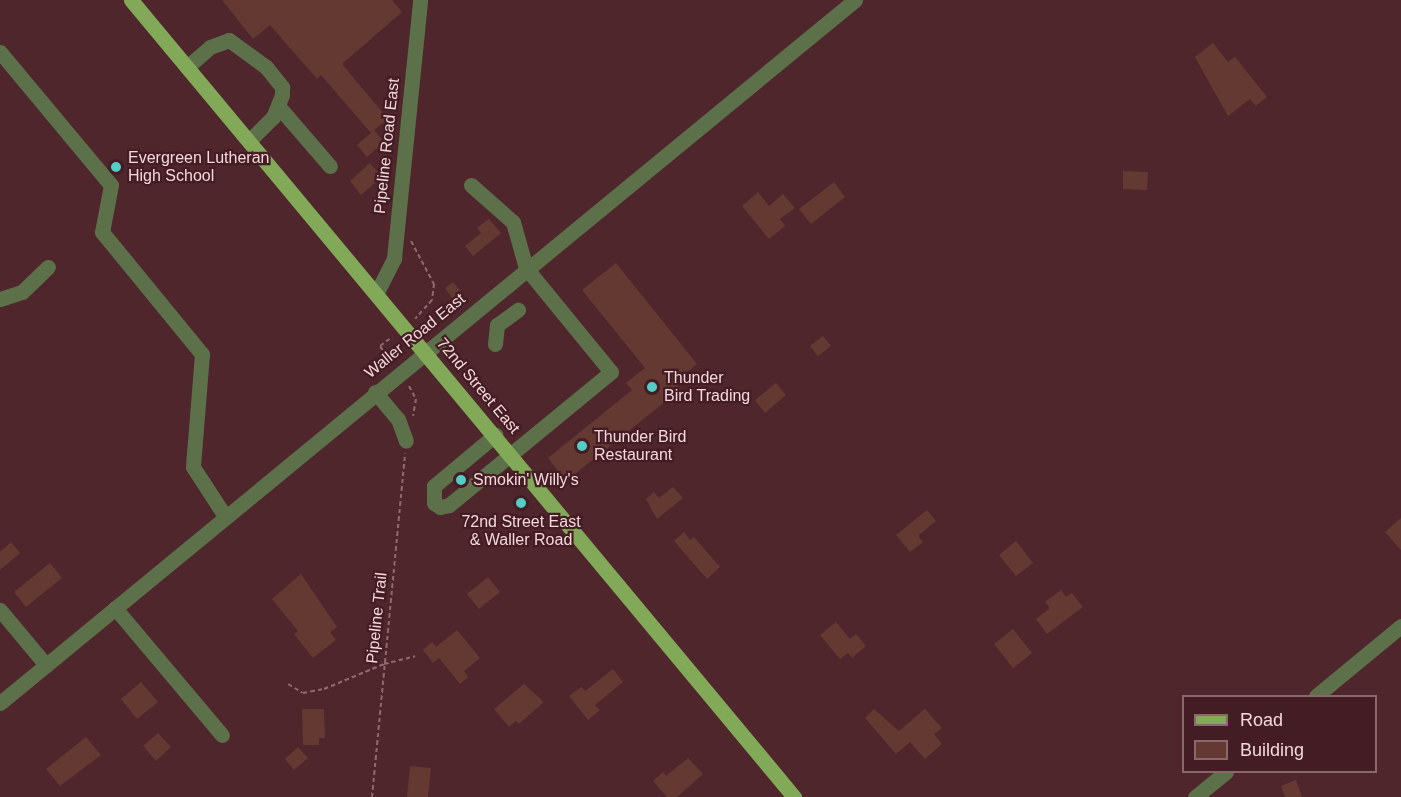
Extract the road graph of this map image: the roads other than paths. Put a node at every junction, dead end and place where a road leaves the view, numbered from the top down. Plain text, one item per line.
1 (131, 0) edge
2 (420, 0) edge
3 (855, 0) edge
4 (0, 52) edge
5 (187, 67) junction
6 (279, 106) junction
7 (249, 141) junction
8 (330, 166) dead end
9 (471, 185) dead end
10 (48, 267) dead end
11 (526, 268) junction
12 (377, 292) junction
13 (0, 299) edge
14 (518, 310) dead end
15 (495, 344) dead end
16 (426, 352) junction
17 (375, 393) junction
18 (495, 435) junction
19 (406, 441) road end
20 (510, 453) junction
21 (225, 516) junction
22 (115, 608) junction
23 (0, 610) edge
24 (1401, 626) edge
25 (45, 665) junction
26 (1317, 695) edge
27 (0, 702) edge
28 (222, 735) dead end
29 (1224, 773) edge
30 (794, 797) edge
31 (1195, 797) edge

1 - 5 main road, 72nd Street East
2 - 12 street, Pipeline Road East
3 - 11 street, Waller Road East
4 - 21 street
5 - 6 street
5 - 7 main road, 72nd Street East
6 - 7 street
6 - 8 street
7 - 12 main road, 72nd Street East
9 - 11 street
10 - 13 street
11 - 16 street, Waller Road East
11 - 20 street
12 - 16 main road, 72nd Street East
14 - 15 street
16 - 17 street, Waller Road East
16 - 18 main road, 72nd Street East
17 - 19 street
17 - 21 street, Waller Road East
18 - 20 main road, 72nd Street East
18 - 20 street
20 - 30 main road, 72nd Street East
21 - 22 street, Waller Road East
22 - 25 street, Waller Road East
22 - 28 street
23 - 25 street
24 - 26 street
25 - 27 street, Waller Road East
29 - 31 street

